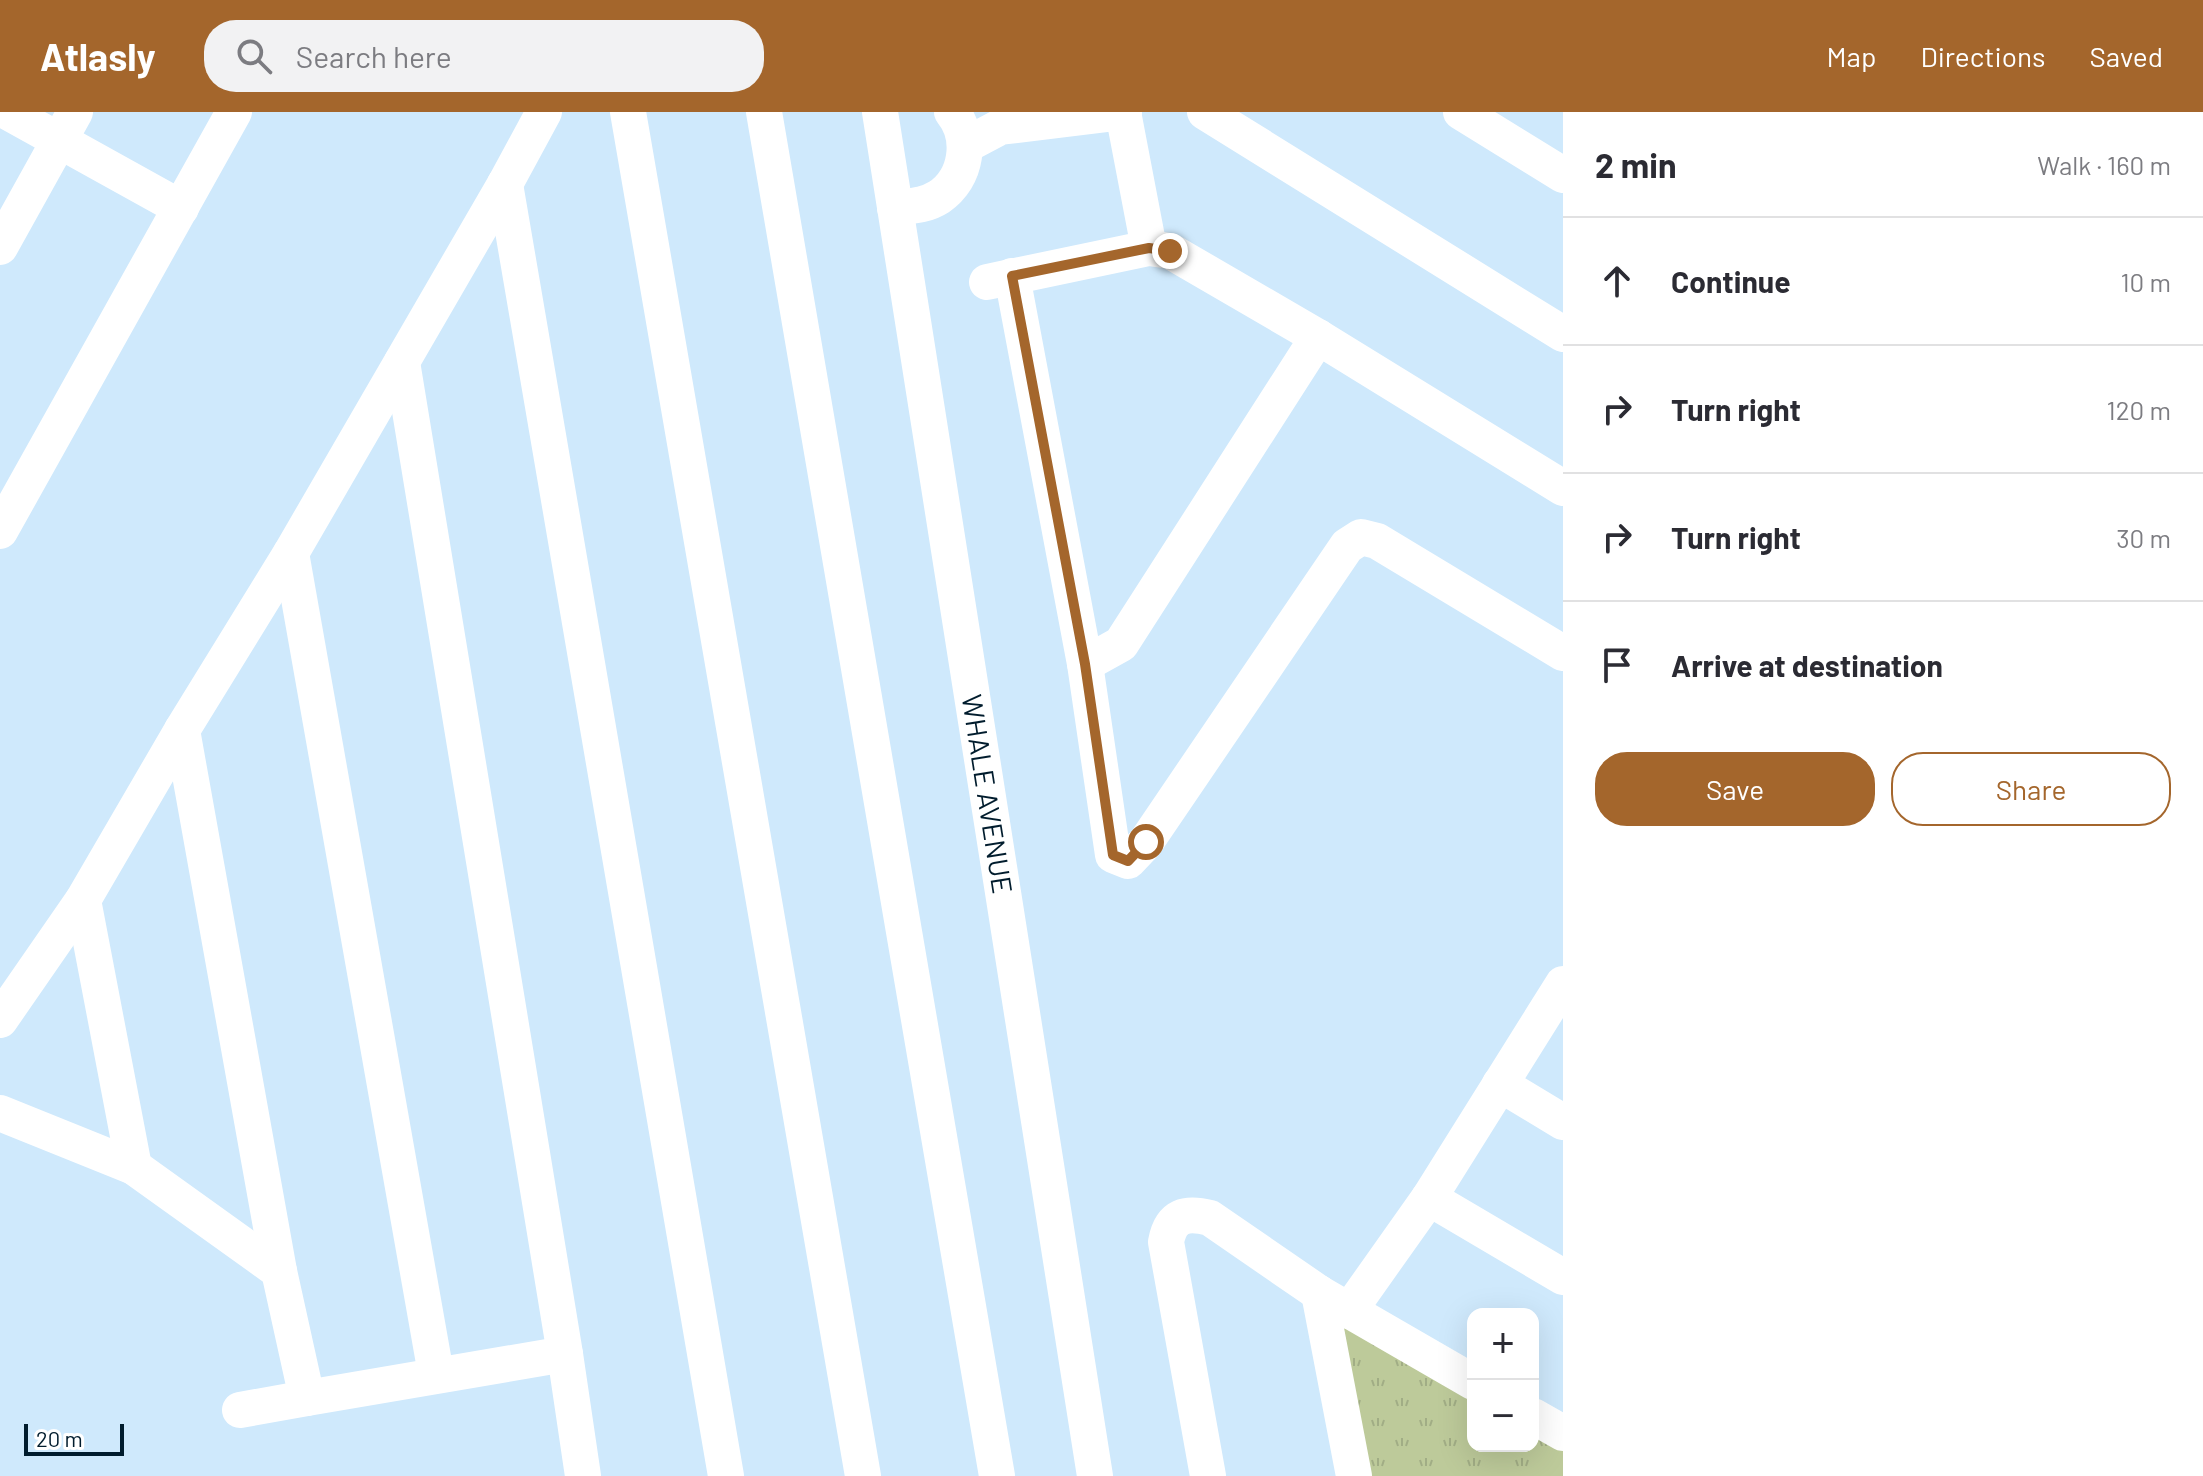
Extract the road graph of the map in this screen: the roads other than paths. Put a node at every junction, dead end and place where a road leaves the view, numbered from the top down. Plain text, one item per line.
1 (8, 112) edge
2 (234, 112) edge
3 (544, 112) edge
4 (628, 112) edge
5 (764, 112) edge
6 (880, 112) edge
7 (952, 112) edge
8 (1124, 112) edge
9 (1205, 112) edge
10 (1461, 112) edge
11 (67, 126) edge
12 (966, 145) junction
13 (1563, 175) edge
14 (505, 184) junction
15 (181, 208) junction
16 (895, 208) junction
17 (0, 247) edge
18 (1149, 248) junction
19 (1563, 334) edge
20 (1318, 337) junction
21 (402, 362) junction
22 (1563, 488) edge
23 (0, 531) edge
24 (291, 553) junction
25 (1563, 653) edge
26 (1085, 664) junction
27 (182, 730) junction
28 (83, 900) junction
29 (1563, 984) edge
30 (0, 1020) edge
31 (1500, 1084) junction
32 (0, 1113) edge
33 (1563, 1122) edge
34 (134, 1167) junction
35 (1429, 1198) junction
36 (279, 1271) junction
37 (1563, 1277) edge
38 (1334, 1302) junction
39 (565, 1354) junction
40 (436, 1374) junction
41 (1470, 1380) edge
42 (307, 1398) junction
43 (240, 1410) dead end
44 (1539, 1419) edge
45 (1563, 1433) edge
46 (583, 1476) edge
47 (726, 1476) edge
48 (863, 1476) edge
49 (997, 1476) edge
50 (1095, 1476) edge
51 (1208, 1476) edge
52 (1354, 1476) edge

1 - 11 street
2 - 15 street
3 - 14 street
4 - 48 street
5 - 49 street
6 - 16 street, WHALE AVENUE
7 - 12 street
8 - 12 street
8 - 18 street
9 - 19 street
10 - 13 street
11 - 15 street
11 - 17 street
12 - 16 street
14 - 21 street
14 - 47 street
15 - 23 street
16 - 50 street, WHALE AVENUE
18 - 20 street
18 - 26 street
20 - 22 street
20 - 26 street
21 - 24 street
21 - 39 street
24 - 27 street
24 - 40 street
25 - 26 street
27 - 28 street
27 - 36 street
28 - 30 street
28 - 34 street
29 - 31 street
31 - 33 street
31 - 35 street
32 - 34 street
34 - 36 street
35 - 37 street
35 - 38 street
36 - 42 street
38 - 41 street
38 - 51 street
38 - 52 street
39 - 40 street
39 - 46 street
40 - 42 street
42 - 43 street
44 - 45 street

